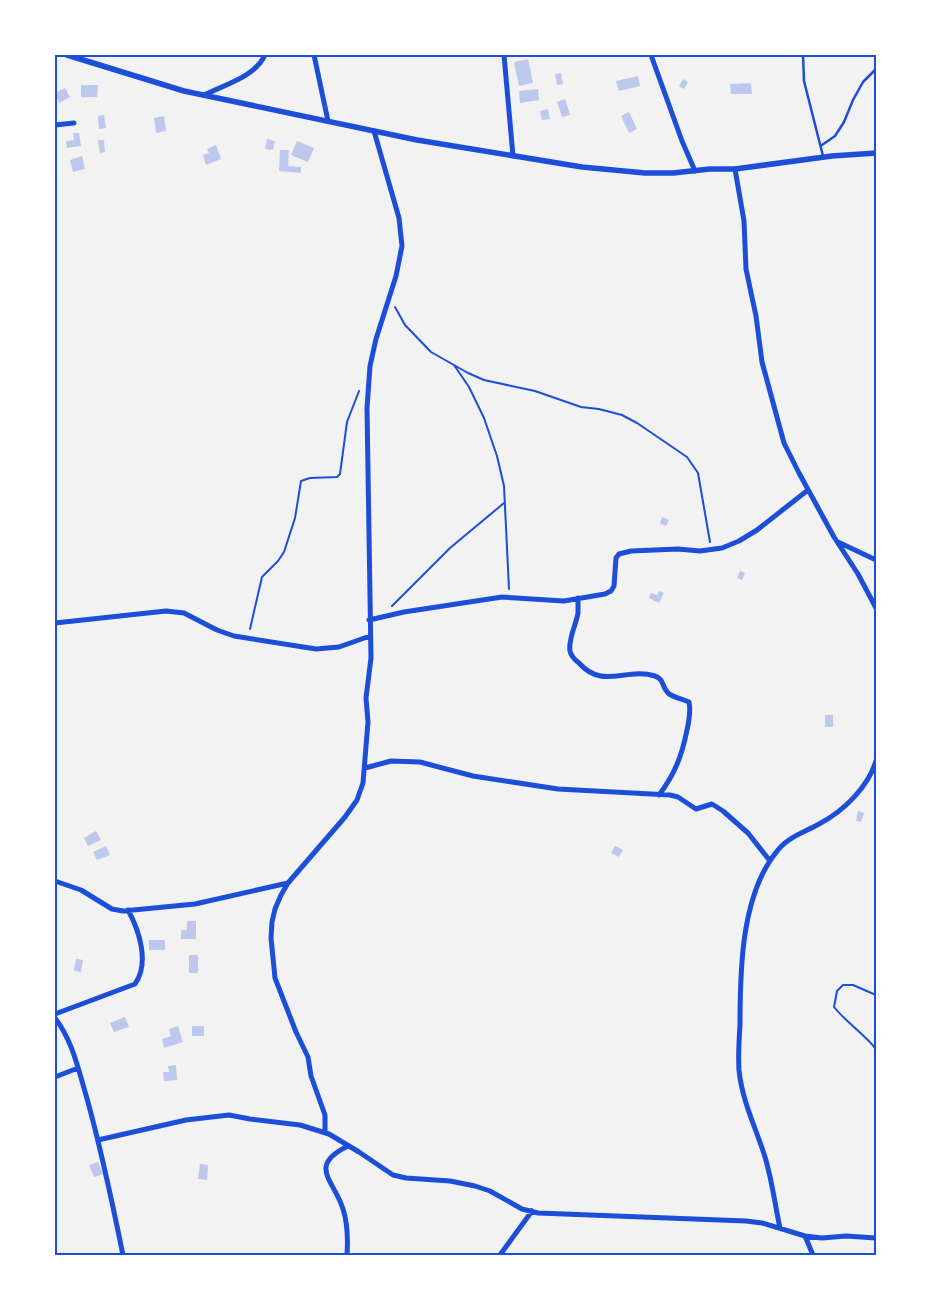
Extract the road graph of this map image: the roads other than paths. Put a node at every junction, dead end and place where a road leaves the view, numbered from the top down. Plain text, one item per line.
1 (67, 55) edge
2 (265, 55) edge
3 (314, 55) edge
4 (504, 55) edge
5 (651, 55) edge
6 (803, 55) edge
7 (876, 68) edge
8 (204, 95) junction
9 (328, 122) junction
10 (74, 123) dead end
11 (55, 125) edge
12 (374, 131) junction
13 (821, 146) junction
14 (876, 153) edge
15 (513, 156) junction
16 (824, 157) junction
17 (735, 169) junction
18 (695, 171) junction
19 (808, 490) junction
20 (838, 542) junction
21 (876, 560) edge
22 (578, 598) junction
23 (876, 608) edge
24 (369, 620) junction
25 (55, 623) edge
26 (370, 636) junction
27 (876, 761) edge
28 (365, 768) junction
29 (659, 794) junction
30 (770, 861) junction
31 (55, 881) edge
32 (288, 883) junction
33 (128, 910) junction
34 (55, 1014) edge
35 (55, 1018) edge
36 (78, 1068) junction
37 (55, 1077) edge
38 (324, 1132) junction
39 (98, 1140) junction
40 (348, 1146) junction
41 (532, 1211) junction
42 (780, 1228) junction
43 (805, 1236) junction
44 (876, 1238) edge
45 (123, 1255) edge
46 (347, 1255) edge
47 (500, 1255) edge
48 (813, 1255) edge

1 - 8 street
2 - 8 street
3 - 9 street
4 - 15 street
5 - 18 street
6 - 13 lane
7 - 13 lane
8 - 9 street
9 - 12 street
10 - 11 street
12 - 15 street
12 - 24 street
13 - 16 lane
14 - 16 street
15 - 18 street
16 - 17 street
17 - 18 street
17 - 19 street
19 - 20 street
19 - 22 street
20 - 21 street
20 - 23 street
22 - 24 street
22 - 29 street
24 - 26 street
25 - 26 street
26 - 28 street
27 - 30 street
28 - 29 street
28 - 32 street
29 - 30 street
30 - 42 street
31 - 33 street
32 - 33 street
32 - 38 street
33 - 34 street
35 - 36 street
36 - 37 street
36 - 39 street
38 - 39 street
38 - 40 street
39 - 45 street
40 - 41 street
40 - 46 street
41 - 42 street
41 - 47 street
42 - 43 street
43 - 44 street
43 - 48 street

